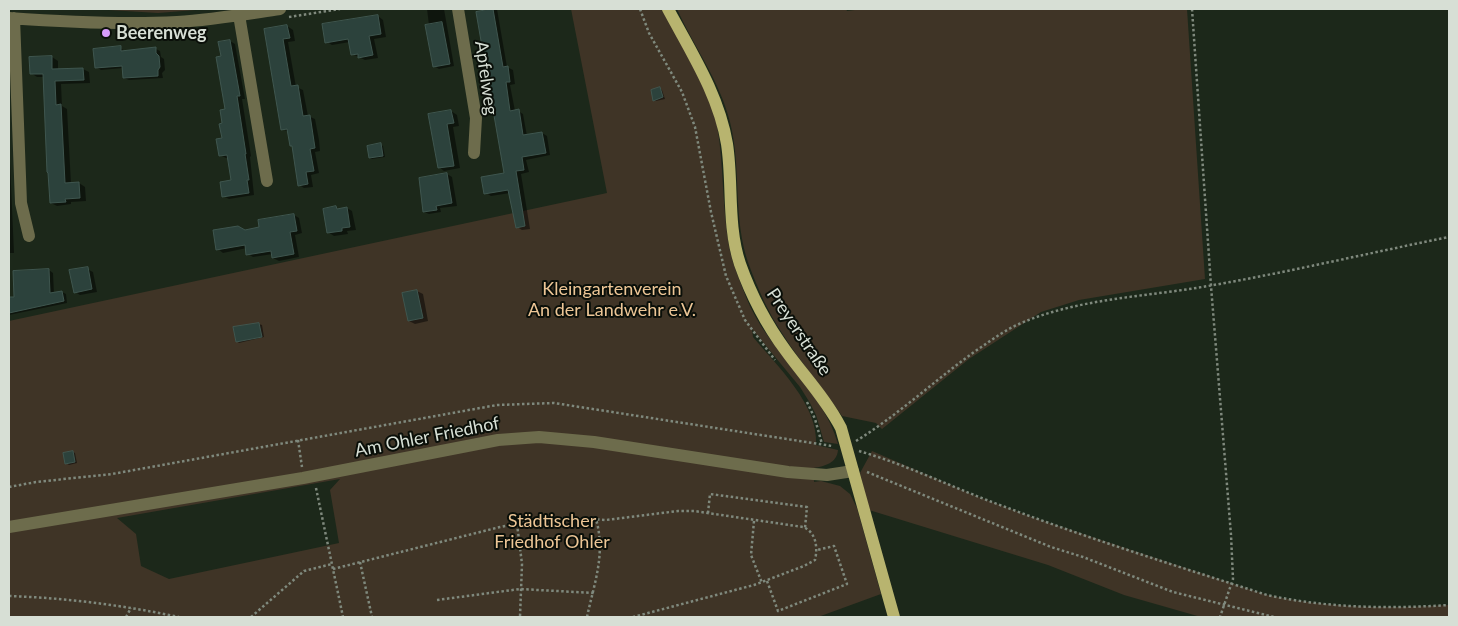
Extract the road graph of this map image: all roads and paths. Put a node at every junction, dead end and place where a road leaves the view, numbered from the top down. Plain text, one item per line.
1 (280, 9) edge
2 (458, 9) edge
3 (668, 9) edge
4 (1192, 9) edge
5 (239, 16) junction
6 (11, 18) edge
7 (474, 153) dead end
8 (267, 181) dead end
9 (30, 236) dead end
10 (1449, 237) edge
11 (1211, 286) junction
12 (298, 440) junction
13 (847, 447) junction
14 (853, 471) junction
15 (309, 477) junction
16 (9, 488) edge
17 (708, 514) junction
18 (596, 519) junction
19 (754, 521) junction
20 (517, 524) junction
21 (9, 526) edge
22 (805, 528) junction
23 (816, 550) junction
24 (360, 562) junction
25 (332, 564) junction
26 (333, 569) junction
27 (767, 581) junction
28 (762, 583) junction
29 (1231, 584) junction
30 (520, 589) junction
31 (594, 593) junction
32 (9, 596) edge
33 (437, 600) dead end
34 (1224, 605) junction
35 (1449, 605) edge
36 (131, 608) junction
37 (126, 617) edge
38 (179, 617) edge
39 (251, 617) edge
40 (343, 617) edge
41 (372, 617) edge
42 (520, 617) edge
43 (587, 617) edge
44 (633, 617) edge
45 (894, 617) edge
46 (1220, 617) edge
47 (1274, 617) edge

1 - 5 street
2 - 7 street, Apfelweg
3 - 13 main road, Preyerstraße
4 - 11 path
5 - 6 street
5 - 8 street
6 - 9 street
10 - 11 path
11 - 13 path
11 - 29 path
12 - 13 path
12 - 15 path
12 - 16 path
13 - 14 main road, Preyerstraße
13 - 29 path
14 - 15 street, Am Ohler Friedhof
14 - 34 path
14 - 45 main road, Preyerstraße
15 - 21 street, Am Ohler Friedhof
15 - 25 path
17 - 18 path
17 - 19 path
17 - 22 path
18 - 20 path
18 - 31 path
19 - 22 path
19 - 28 path
20 - 24 path
20 - 30 path
22 - 23 path
23 - 27 path
23 - 27 path
24 - 26 path
24 - 41 path
25 - 26 path
25 - 39 path
26 - 40 path
27 - 28 path
28 - 44 path
29 - 34 path
29 - 35 path
30 - 31 path
30 - 33 path
30 - 42 path
31 - 43 path
32 - 36 path
34 - 46 path
34 - 47 path
36 - 37 path
36 - 38 path

